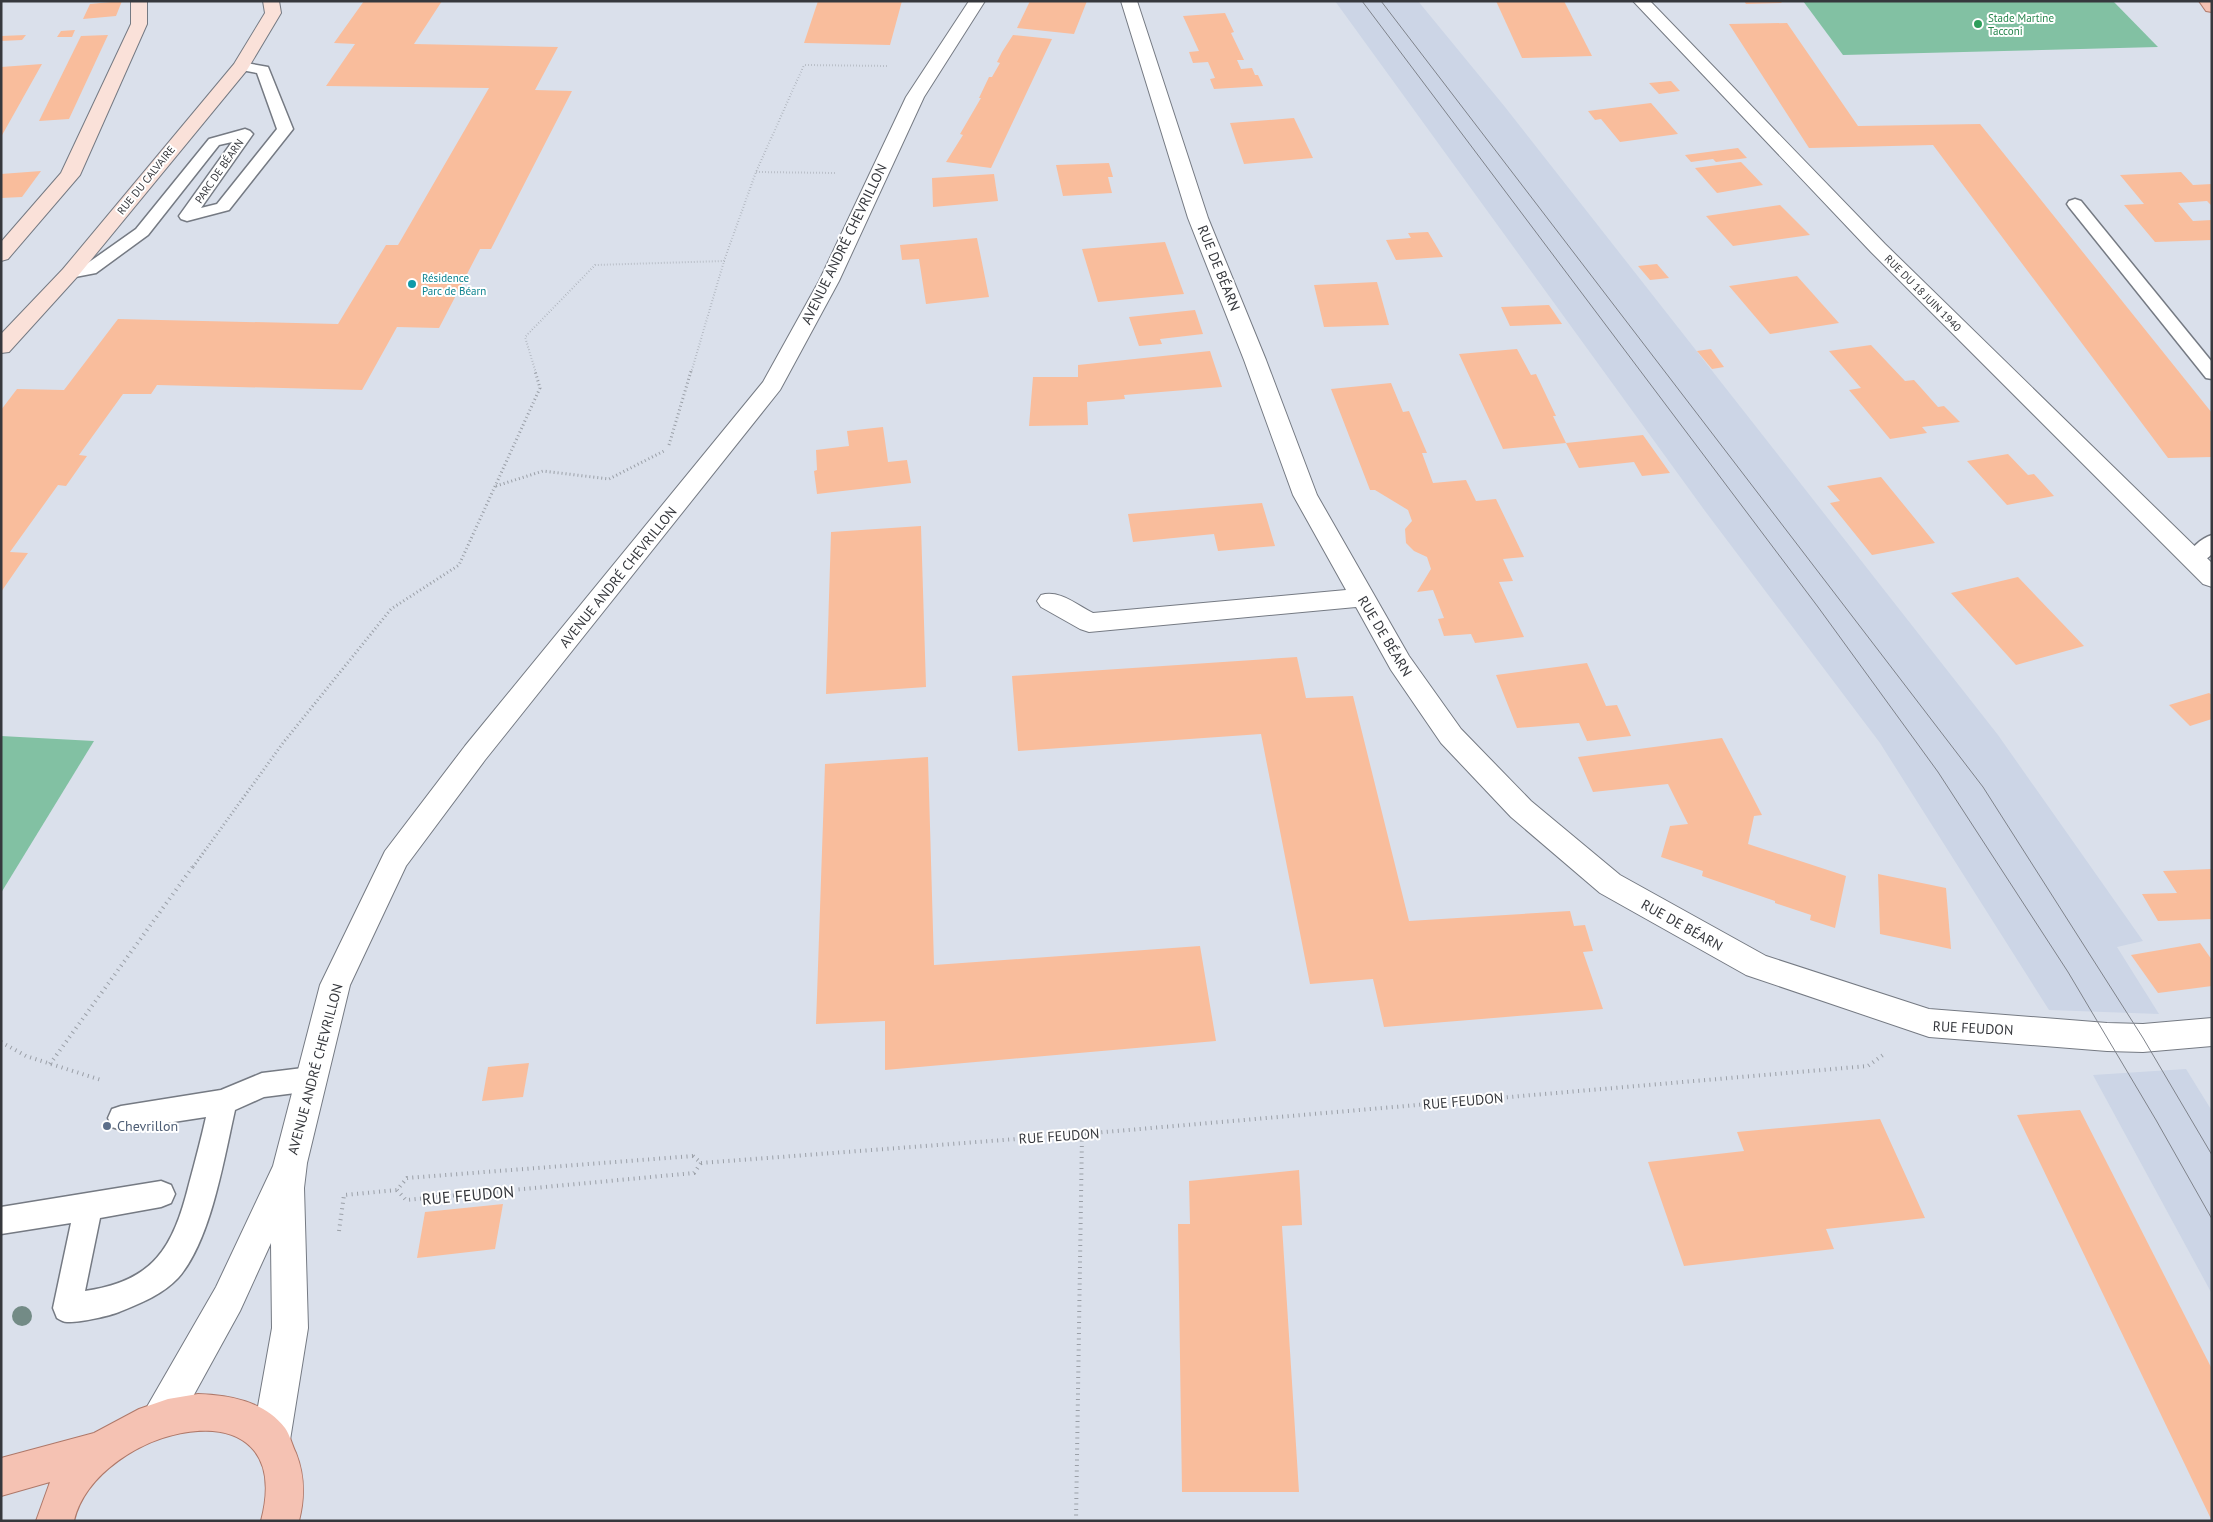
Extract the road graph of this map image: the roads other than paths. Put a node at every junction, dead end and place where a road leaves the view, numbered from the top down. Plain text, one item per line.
1 (271, 1) edge
2 (977, 1) edge
3 (1129, 1) edge
4 (1641, 1) edge
5 (2207, 1) edge
6 (140, 2) edge
7 (2212, 7) edge
8 (241, 66) junction
9 (2075, 204) dead end
10 (1, 255) edge
11 (70, 273) junction
12 (1, 347) edge
13 (2212, 374) edge
14 (2212, 542) edge
15 (2193, 560) junction
16 (2212, 578) edge
17 (1362, 598) junction
18 (1050, 601) dead end
19 (1929, 1023) joint
20 (2212, 1032) edge
21 (311, 1079) junction
22 (223, 1102) junction
23 (121, 1118) dead end
24 (290, 1163) junction
25 (161, 1194) dead end
26 (88, 1206) junction
27 (1, 1221) edge
28 (161, 1418) junction
29 (272, 1440) junction
30 (100, 1450) junction
31 (1, 1477) edge
32 (55, 1521) edge
33 (280, 1521) edge

1 - 8 main road, RUE DU CALVAIRE
2 - 21 street, AVENUE ANDRÉ CHEVRILLON
3 - 17 street, RUE DE BÉARN
4 - 15 street, RUE DU 18 JUIN 1940
5 - 7 main road
6 - 10 main road
8 - 11 main road, RUE DU CALVAIRE
8 - 11 lane, PARC DE BÉARN
9 - 13 lane
11 - 12 main road, RUE DU CALVAIRE
14 - 15 lane
15 - 16 street, RUE DU 18 JUIN 1940
17 - 18 street
17 - 19 street, RUE DE BÉARN
19 - 20 street, RUE FEUDON
21 - 22 lane
21 - 24 street, AVENUE ANDRÉ CHEVRILLON
22 - 23 lane
22 - 26 lane
24 - 28 street, AVENUE ANDRÉ CHEVRILLON
24 - 29 street, AVENUE ANDRÉ CHEVRILLON
25 - 26 lane
26 - 27 lane
28 - 29 main road
28 - 30 main road
29 - 33 main road
30 - 31 main road
30 - 32 main road

